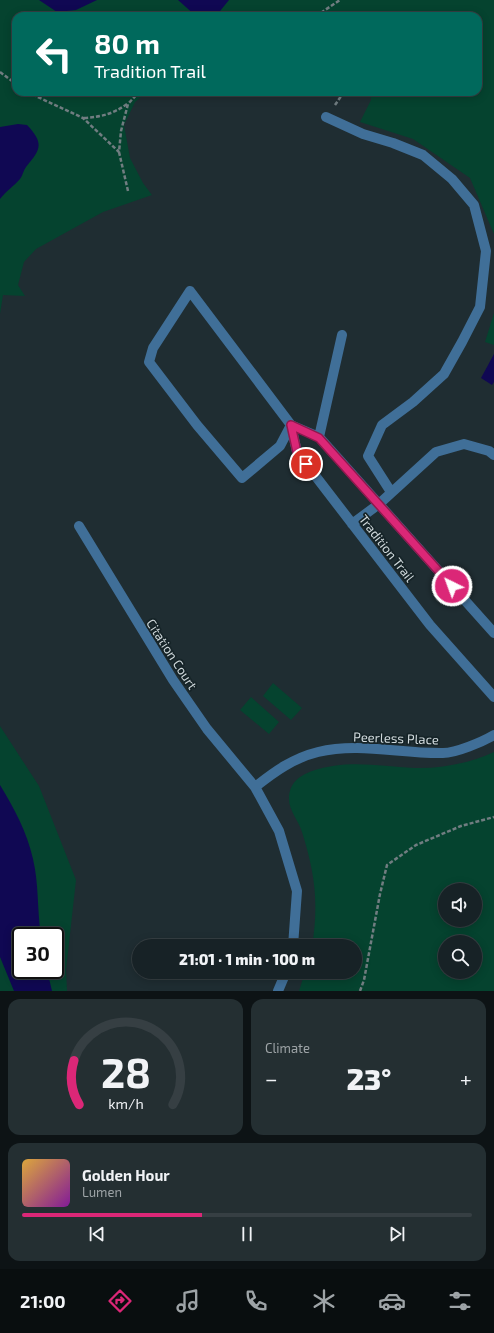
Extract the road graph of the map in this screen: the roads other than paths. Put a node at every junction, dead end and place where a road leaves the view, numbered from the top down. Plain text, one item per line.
1 (326, 117) dead end
2 (342, 335) dead end
3 (291, 425) junction
4 (319, 438) junction
5 (494, 455) edge
6 (392, 492) junction
7 (379, 504) junction
8 (352, 524) junction
9 (79, 526) dead end
10 (494, 633) edge
11 (494, 696) edge
12 (494, 735) edge
13 (255, 788) junction
14 (294, 939) edge
15 (283, 979) edge
16 (278, 991) edge

1 - 6 street
2 - 4 street
3 - 3 street, Tradition Trail
3 - 4 street, Tradition Trail
3 - 8 street, Tradition Trail
4 - 7 street, Tradition Trail
5 - 6 street
6 - 7 street
7 - 8 street
7 - 10 street, Tradition Trail
8 - 11 street, Tradition Trail
9 - 13 street, Citation Court
12 - 13 street, Peerless Place
13 - 14 street
15 - 16 street

